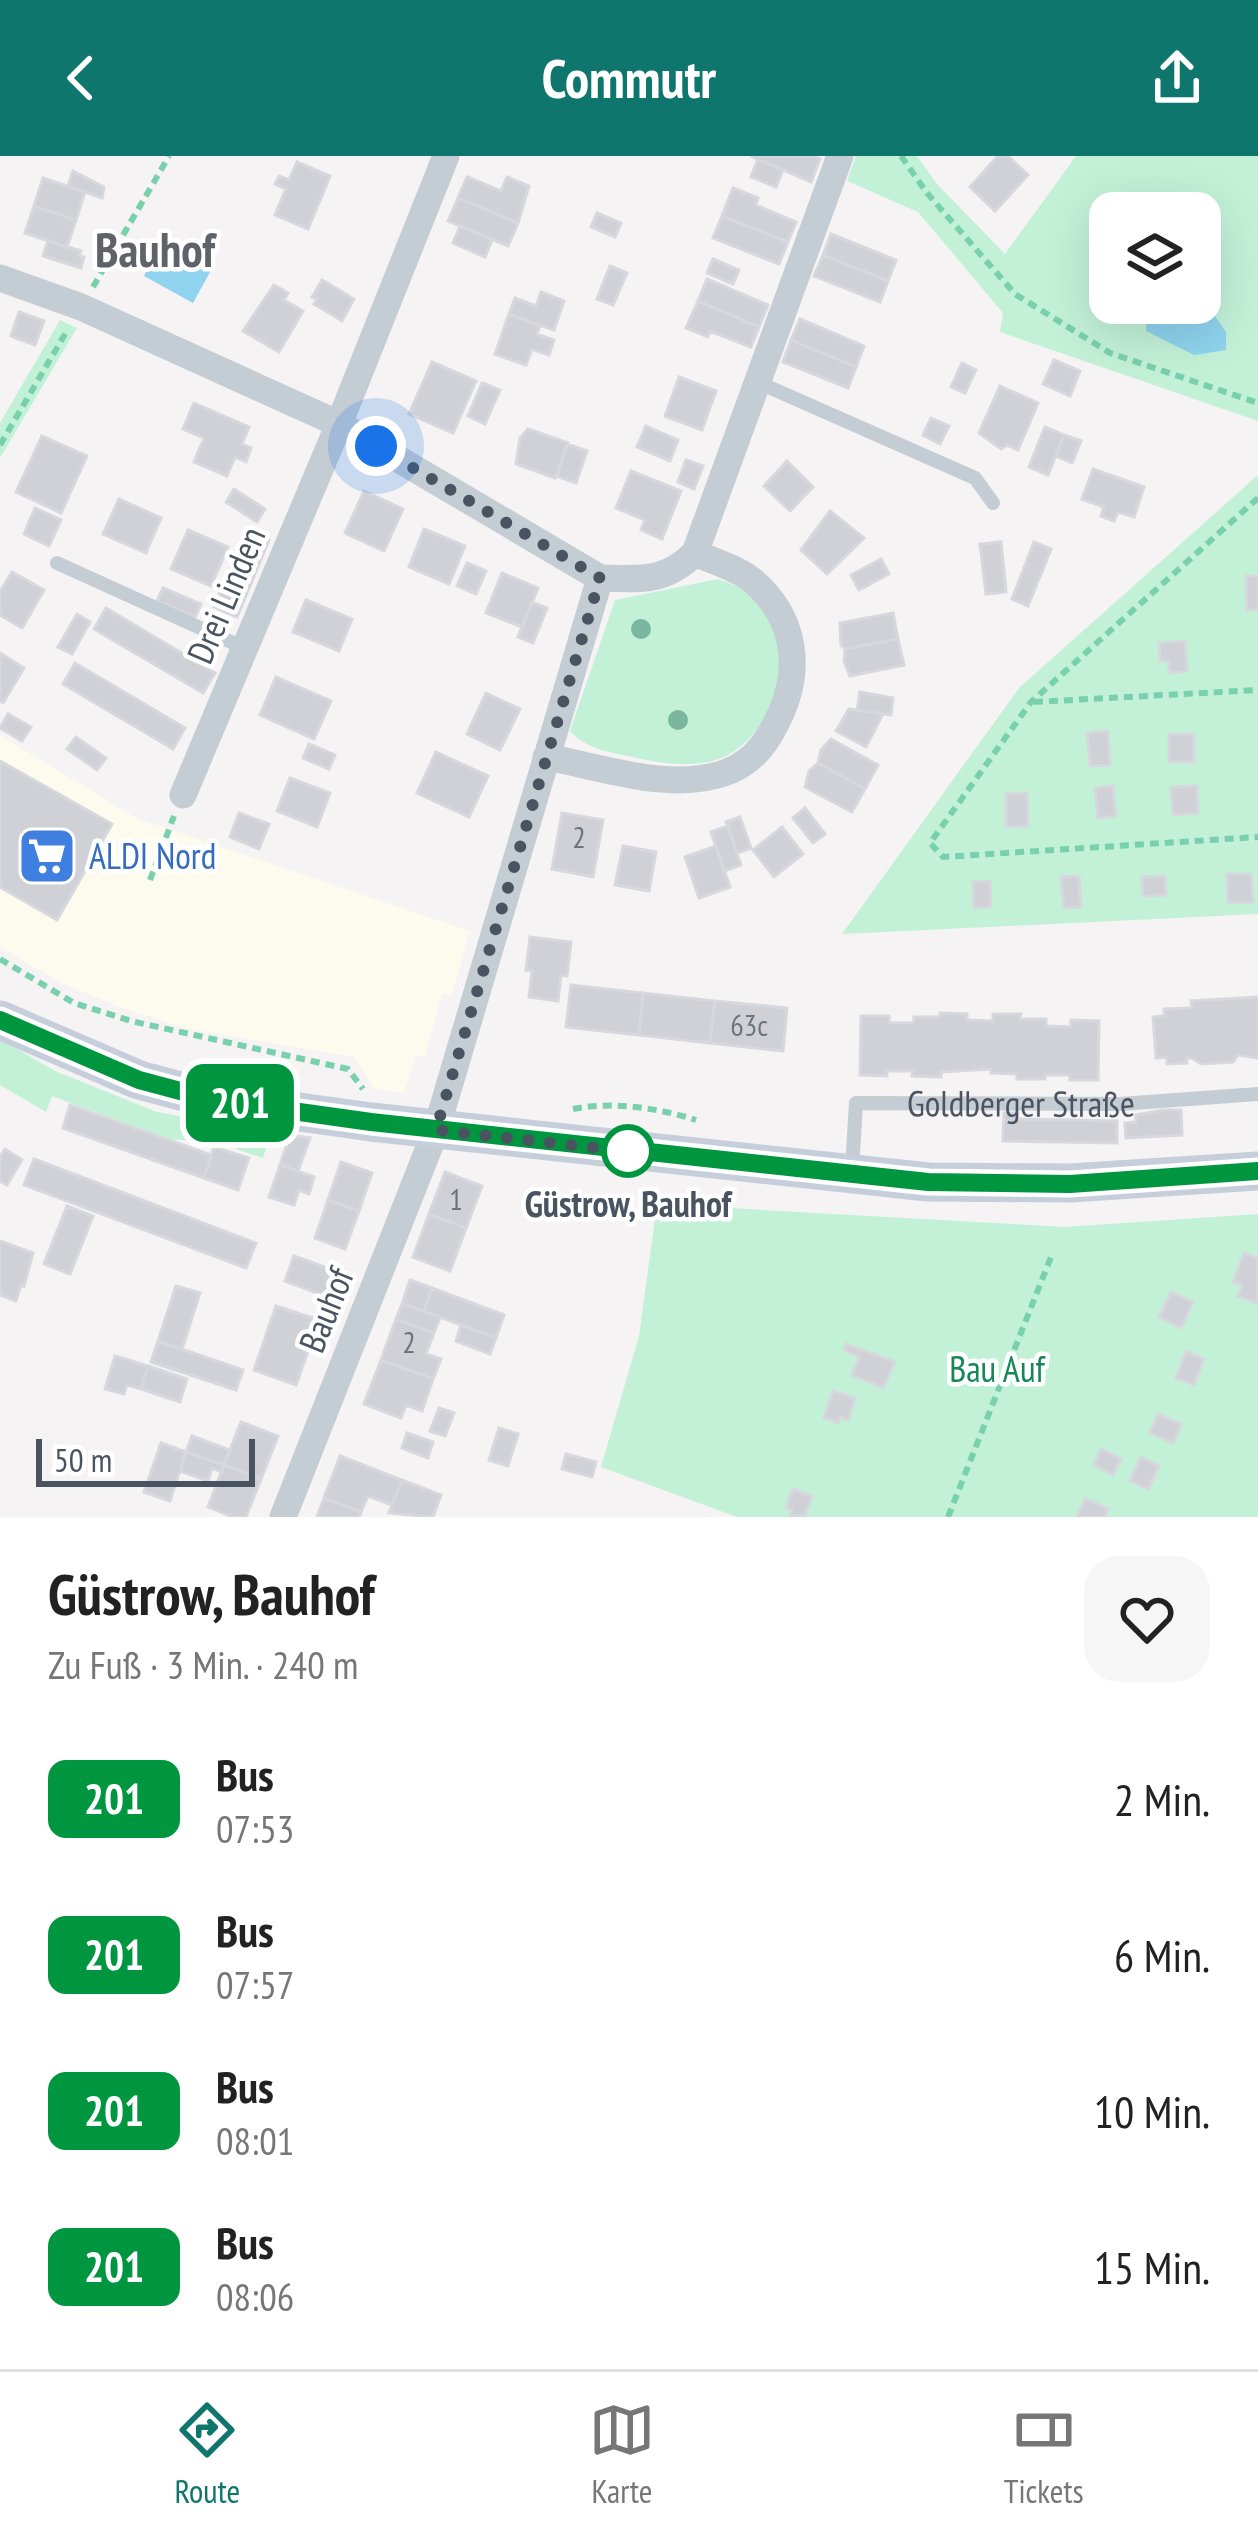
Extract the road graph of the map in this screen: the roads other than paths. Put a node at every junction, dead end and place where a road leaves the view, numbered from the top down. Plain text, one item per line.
1 (446, 156) edge
2 (840, 156) edge
3 (0, 278) edge
4 (757, 382) junction
5 (339, 424) junction
6 (993, 503) dead end
7 (695, 553) junction
8 (57, 563) dead end
9 (600, 578) junction
10 (242, 647) junction
11 (546, 758) junction
12 (183, 795) road end
13 (0, 1020) edge
14 (1258, 1094) edge
15 (436, 1130) junction
16 (1258, 1171) edge
17 (852, 1174) junction
18 (283, 1517) edge

1 - 5 street, Drei Linden
2 - 4 street
3 - 5 street
4 - 6 lane
4 - 7 street
5 - 9 street
5 - 10 street, Drei Linden
7 - 9 street
7 - 11 street
8 - 10 lane
9 - 11 street
10 - 12 street, Drei Linden
11 - 15 street
13 - 15 main road
14 - 17 lane, Goldberger Straße
15 - 17 main road
15 - 18 street, Bauhof
16 - 17 main road

